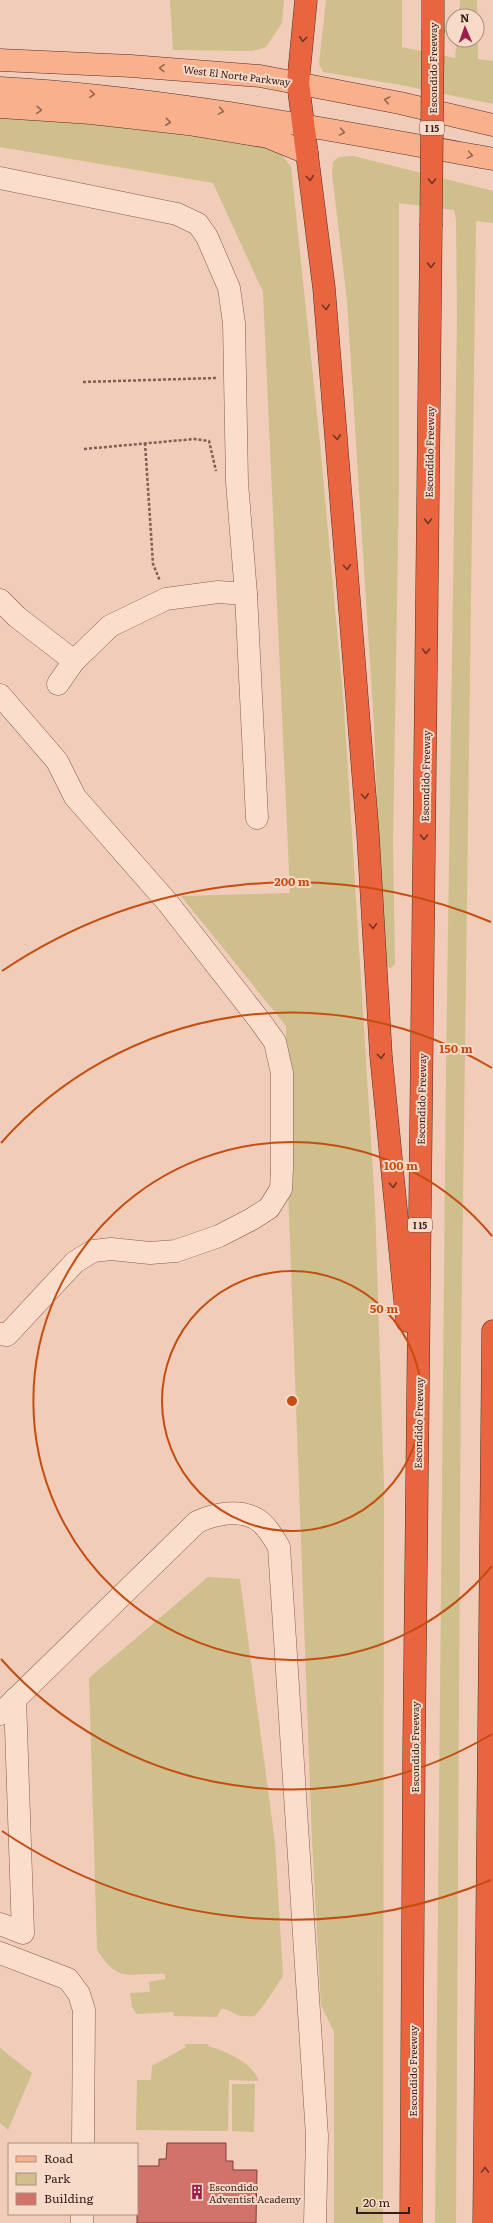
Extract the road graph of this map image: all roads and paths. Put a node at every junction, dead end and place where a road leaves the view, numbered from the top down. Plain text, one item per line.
1 (306, 0) edge
2 (433, 0) edge
3 (0, 52) edge
4 (0, 60) edge
5 (32, 62) junction
6 (0, 70) edge
7 (298, 83) junction
8 (0, 88) edge
9 (0, 107) edge
10 (493, 125) edge
11 (304, 126) junction
12 (307, 153) junction
13 (493, 159) edge
14 (0, 178) edge
15 (237, 377) junction
16 (83, 382) dead end
17 (144, 443) junction
18 (84, 449) dead end
19 (237, 482) junction
20 (246, 594) junction
21 (166, 599) junction
22 (0, 600) edge
23 (74, 661) junction
24 (58, 684) dead end
25 (0, 695) edge
26 (257, 818) dead end
27 (493, 1331) edge
28 (0, 1334) edge
29 (493, 1385) edge
30 (418, 1417) junction
31 (15, 1699) junction
32 (0, 1714) edge
33 (0, 1924) edge
34 (0, 1953) edge
35 (83, 2143) edge
36 (315, 2223) edge
37 (411, 2223) edge
38 (484, 2223) edge

1 -> 7 highway
2 -> 30 highway, Escondido Freeway / I 15, bridge
3 - 5 main road
4 - 5 main road, West El Norte Parkway
5 - 6 main road
7 -> 5 main road, West El Norte Parkway
10 -> 7 main road, West El Norte Parkway
7 - 11 highway
8 -> 11 main road
9 -> 12 main road
11 - 12 highway
11 -> 13 main road
12 -> 30 highway
14 - 15 street
15 - 16 path
15 - 19 street
17 - 18 path
17 - 19 path
17 - 21 path
19 - 20 street
20 - 21 street
20 - 26 street
21 - 23 street
22 - 23 street
23 - 24 street
25 - 28 street
27 - 29 highway
38 -> 29 highway
30 - 37 highway, Escondido Freeway / I 15
31 - 32 street
31 - 33 street
31 - 36 street
34 - 35 street

